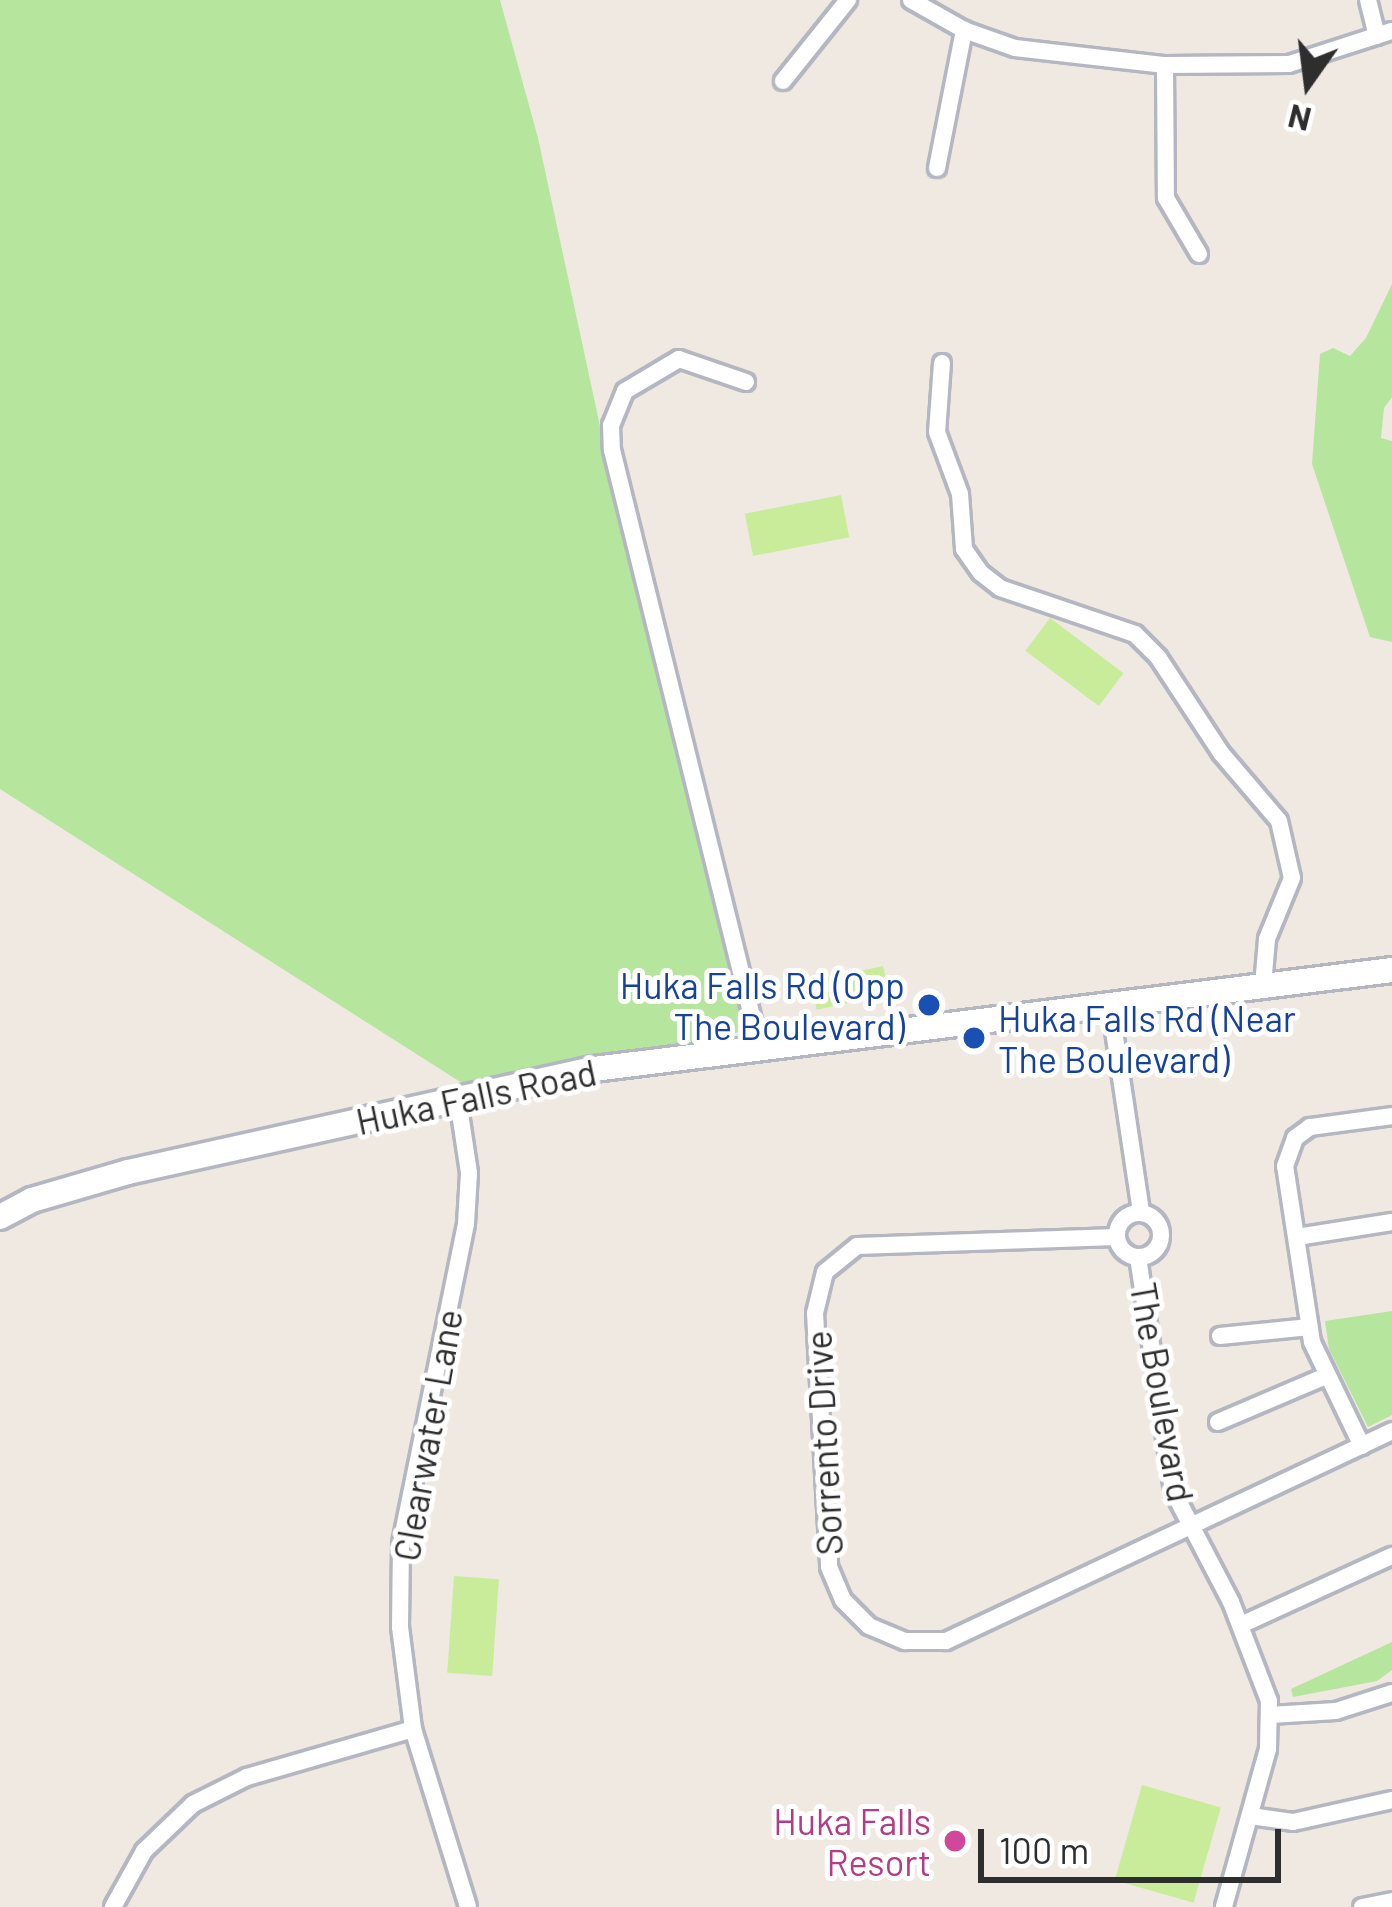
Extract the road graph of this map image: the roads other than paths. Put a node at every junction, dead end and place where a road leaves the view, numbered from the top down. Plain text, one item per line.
1 (848, 0) edge
2 (911, 0) edge
3 (1368, 0) edge
4 (964, 30) junction
5 (1384, 34) edge
6 (1165, 65) junction
7 (783, 81) dead end
8 (937, 168) dead end
9 (1199, 254) dead end
10 (942, 363) dead end
11 (746, 382) dead end
12 (1392, 970) edge
13 (1263, 986) junction
14 (1110, 1004) junction
15 (760, 1049) junction
16 (458, 1100) junction
17 (1392, 1116) edge
18 (1142, 1212) junction
19 (0, 1217) edge
20 (1392, 1222) edge
21 (1297, 1237) junction
22 (1116, 1238) junction
23 (1138, 1257) junction
24 (1310, 1327) junction
25 (1220, 1336) dead end
26 (1326, 1376) junction
27 (1218, 1422) dead end
28 (1392, 1431) edge
29 (1362, 1446) junction
30 (1190, 1527) junction
31 (1392, 1556) edge
32 (1241, 1625) junction
33 (1392, 1693) edge
34 (1270, 1715) junction
35 (413, 1729) junction
36 (1392, 1800) edge
37 (1250, 1816) junction
38 (1392, 1901) edge
39 (112, 1907) edge
40 (468, 1907) edge
41 (1224, 1907) edge
42 (1362, 1907) edge

1 - 7 street
2 - 4 street
3 - 5 street
4 - 6 street
4 - 8 street
5 - 6 street
6 - 9 street
10 - 13 street
11 - 15 street
12 - 13 street, Huka Falls Road
13 - 14 street, Huka Falls Road
14 - 15 street, Huka Falls Road
14 - 18 street, The Boulevard
15 - 16 street, Huka Falls Road
16 - 19 street, Huka Falls Road
16 - 35 street, Clearwater Lane
17 - 21 street
18 - 22 street, The Boulevard
18 - 23 street, The Boulevard
20 - 21 street
21 - 24 street
22 - 23 street, The Boulevard
22 - 30 street, Sorrento Drive
23 - 30 street, The Boulevard
24 - 25 street
24 - 26 street
26 - 27 street
26 - 29 street
28 - 29 street, Sorrento Drive
29 - 30 street, Sorrento Drive
30 - 32 street, The Boulevard
31 - 32 street
32 - 34 street, The Boulevard
33 - 34 street
34 - 37 street
35 - 39 street
35 - 40 street, Clearwater Lane
36 - 37 street
37 - 41 street
38 - 42 street

